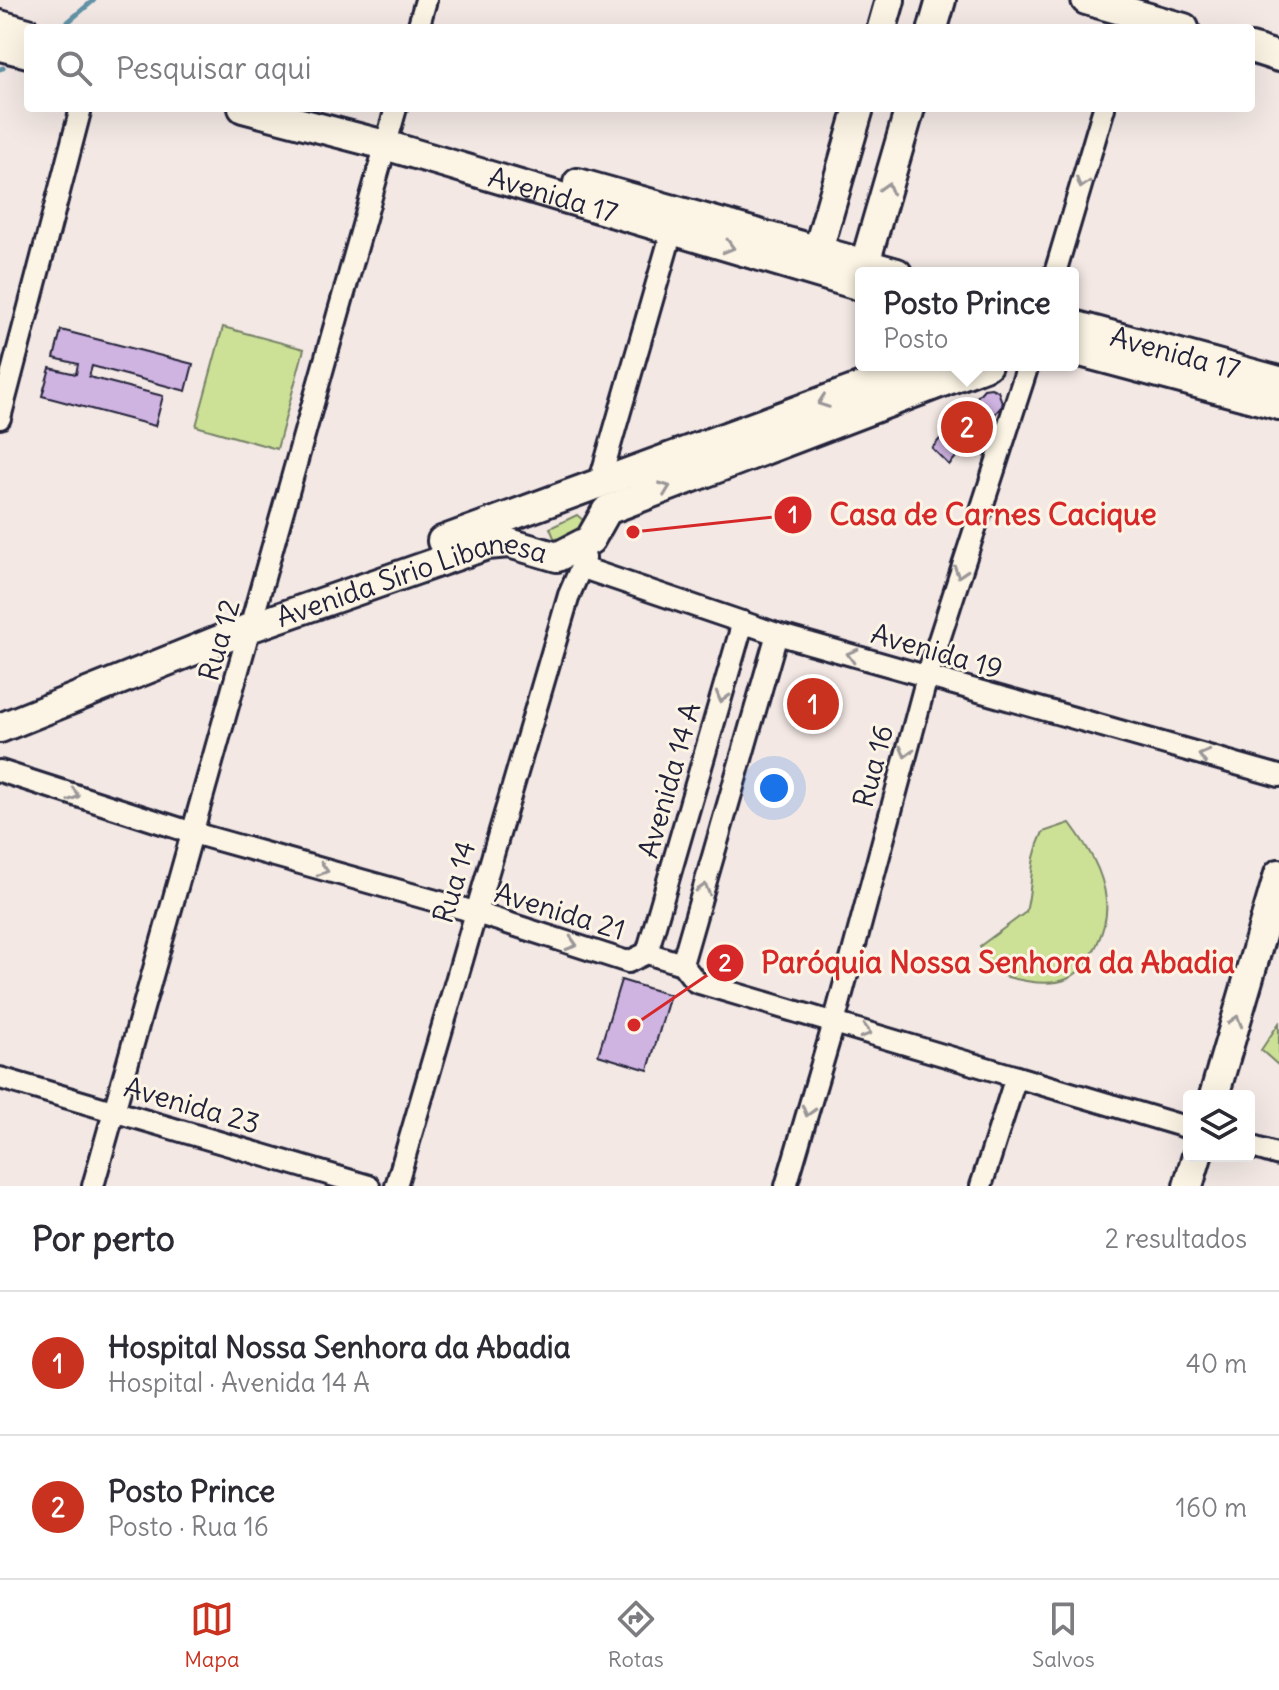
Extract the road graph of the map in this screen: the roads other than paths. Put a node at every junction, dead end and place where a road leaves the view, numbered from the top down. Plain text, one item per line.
1 (426, 0) edge
2 (890, 0) edge
3 (941, 0) edge
4 (1086, 0) edge
5 (1132, 13) edge
6 (419, 24) edge
7 (883, 24) edge
8 (934, 24) edge
9 (1170, 24) edge
10 (0, 25) edge
11 (24, 32) edge
12 (0, 46) edge
13 (1255, 49) edge
14 (24, 52) edge
15 (1279, 57) edge
16 (80, 112) edge
17 (274, 112) edge
18 (330, 112) edge
19 (858, 112) edge
20 (909, 112) edge
21 (1103, 112) edge
22 (391, 127) edge
23 (672, 231) junction
24 (818, 250) junction
25 (865, 267) edge
26 (1057, 267) edge
27 (855, 271) edge
28 (855, 273) edge
29 (1079, 327) edge
30 (1079, 352) edge
31 (6, 369) edge
32 (908, 371) edge
33 (970, 371) edge
34 (1026, 371) edge
35 (1279, 381) edge
36 (1279, 405) edge
37 (0, 418) edge
38 (603, 497) junction
39 (525, 511) junction
40 (526, 547) junction
41 (570, 563) junction
42 (254, 617) junction
43 (743, 622) junction
44 (777, 634) junction
45 (927, 677) junction
46 (0, 710) edge
47 (0, 728) edge
48 (0, 771) edge
49 (1279, 776) edge
50 (696, 788) junction
51 (731, 796) junction
52 (193, 833) junction
53 (1279, 874) edge
54 (473, 914) junction
55 (647, 953) junction
56 (682, 964) junction
57 (834, 1023) junction
58 (1016, 1077) junction
59 (0, 1078) edge
60 (1216, 1090) edge
61 (115, 1112) junction
62 (1183, 1126) edge
63 (1255, 1148) edge
64 (1279, 1155) edge
65 (1195, 1162) edge
66 (93, 1186) edge
67 (369, 1186) edge
68 (396, 1186) edge
69 (786, 1186) edge
70 (981, 1186) edge
71 (1188, 1186) edge

1 - 6 street
2 - 7 street
3 - 8 street
4 - 5 street
5 - 9 street
10 - 11 street
12 - 14 street
13 - 15 street
16 - 31 street
17 - 22 street, Avenida 17
18 - 22 street, Avenida 17
19 - 24 street
25 -> 20 street
21 -> 26 street
22 - 23 street, Avenida 17
22 - 24 street, Avenida 17
22 - 42 street, Rua 12
23 -> 28 street, Avenida 17
23 - 38 street
24 - 27 street, Avenida 17
29 - 35 street, Avenida 17
30 - 36 street, Avenida 17
31 - 37 street
32 -> 38 street, Avenida Sírio Libanesa
38 -> 33 street, Avenida Sírio Libanesa
34 -> 45 street, Rua 16
38 - 39 street, Avenida Sírio Libanesa
38 - 41 street, Avenida Sírio Libanesa
39 - 40 street
39 - 42 street, Avenida Sírio Libanesa
40 - 41 street, Avenida Sírio Libanesa
40 - 42 street, Avenida Sírio Libanesa
41 - 43 street, Avenida 19
41 - 54 street, Rua 14
42 - 46 street, Avenida Sírio Libanesa
42 - 47 street, Avenida Sírio Libanesa
42 - 52 street, Rua 12
43 - 44 street, Avenida 19
43 -> 50 street, Avenida 14 A
45 -> 44 street, Avenida 19
44 - 51 street
49 -> 45 street, Avenida 19
45 -> 57 street, Rua 16
48 -> 52 street, Avenida 21
50 - 51 street
50 - 55 street, Avenida 14 A
56 -> 51 street
52 -> 54 street, Avenida 21
52 - 61 street, Rua 12
60 -> 53 street
54 -> 55 street, Avenida 21
54 - 68 street, Rua 14
55 - 56 street, Avenida 21
56 - 57 street, Avenida 21
57 -> 58 street, Avenida 21
57 -> 69 street, Rua 16
58 - 62 street, Avenida 21
58 - 70 street
59 - 61 street, Avenida 23
61 - 66 street, Rua 12
61 - 67 street, Avenida 23
63 - 64 street
65 - 71 street

